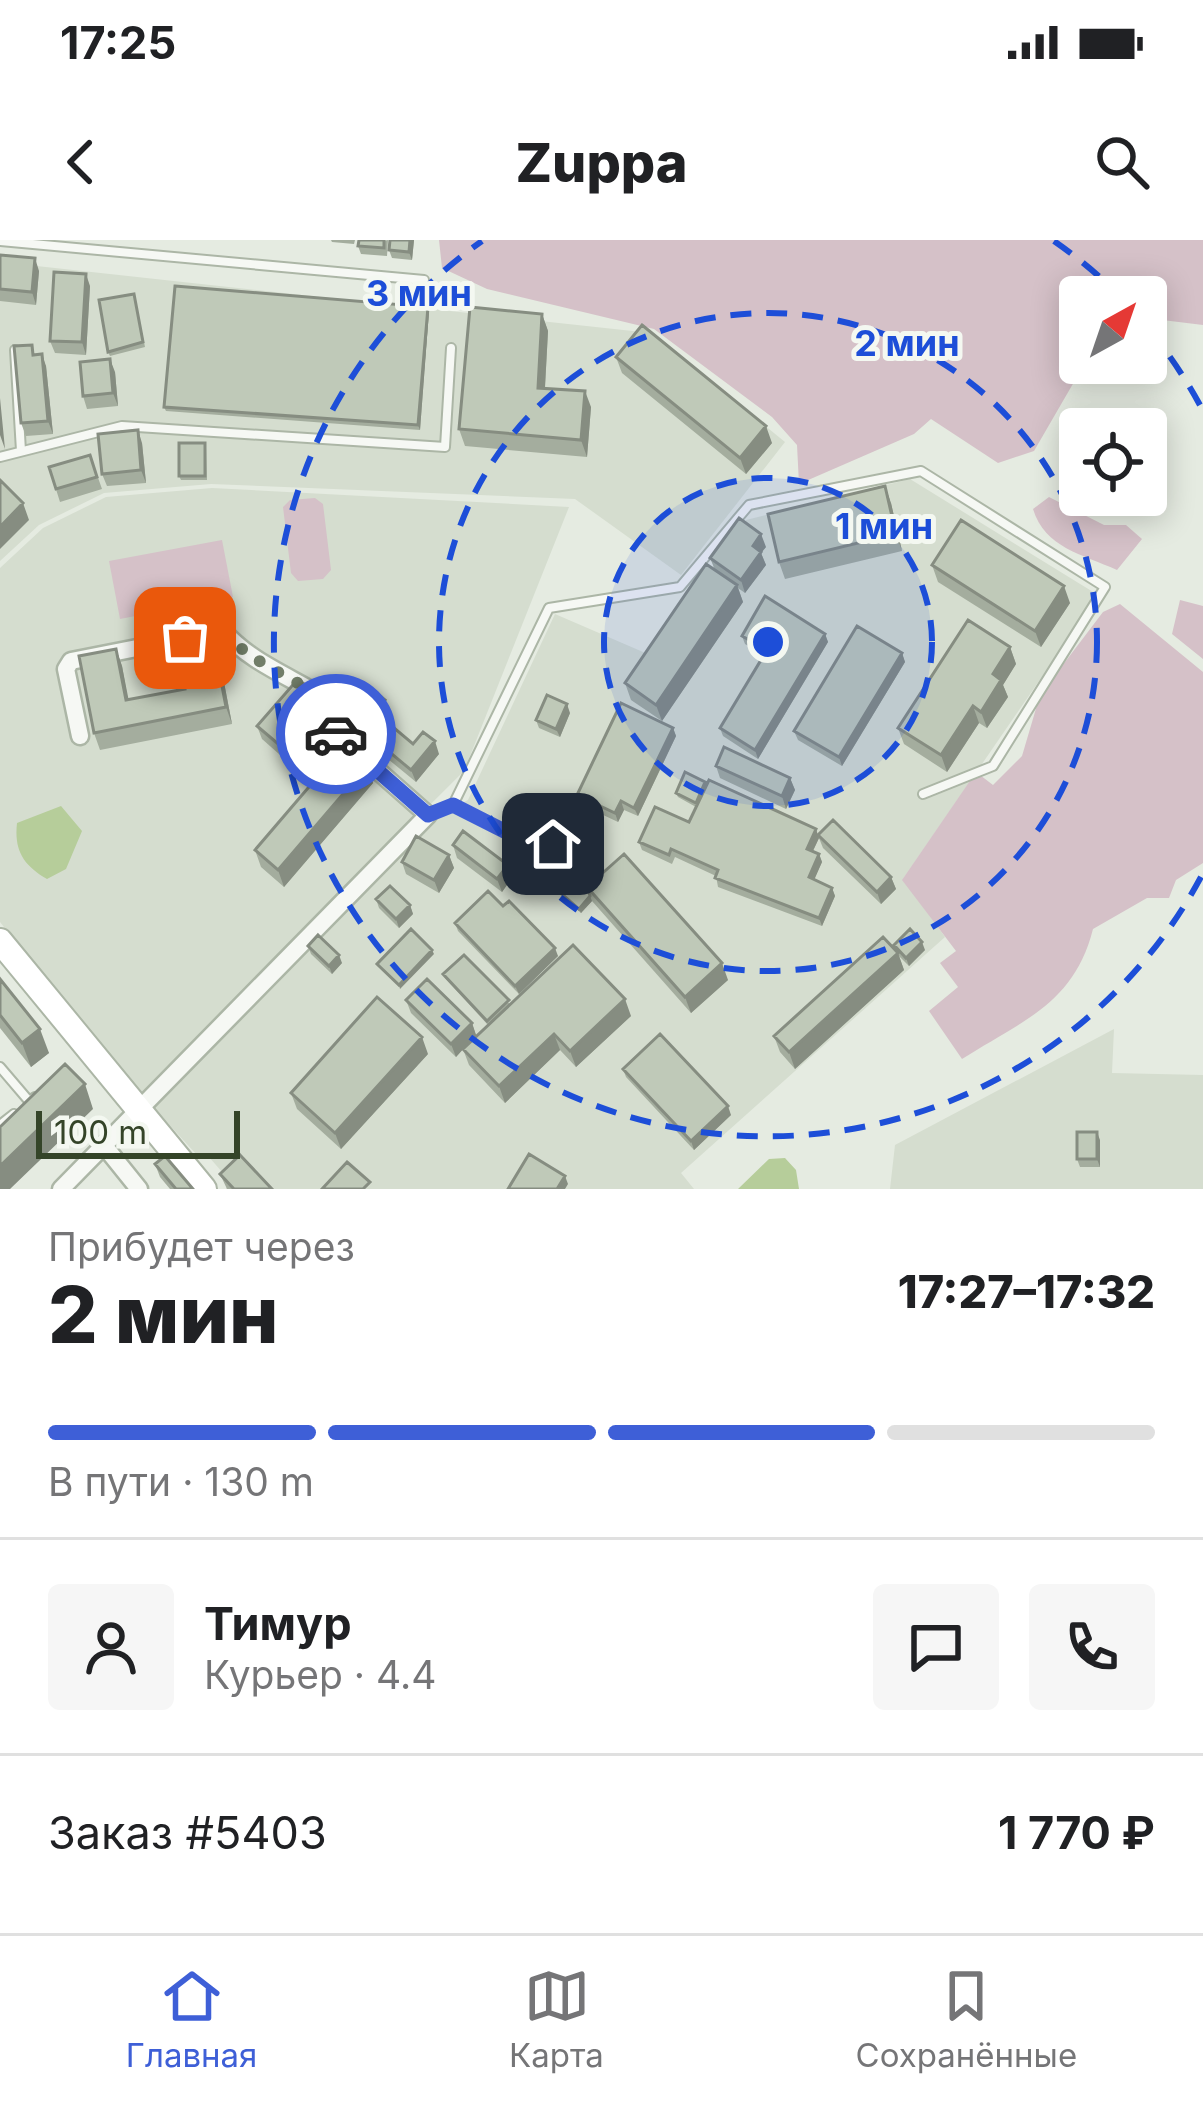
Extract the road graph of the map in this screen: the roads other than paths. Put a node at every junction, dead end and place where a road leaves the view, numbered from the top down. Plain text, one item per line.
1 (0, 241) edge
2 (424, 280) dead end
3 (452, 348) dead end
4 (14, 350) edge
5 (21, 451) junction
6 (0, 457) edge
7 (80, 736) dead end
8 (923, 794) dead end
9 (453, 805) junction
10 (428, 815) junction
11 (553, 844) dead end
12 (0, 941) edge
13 (0, 1066) edge
14 (44, 1088) edge
15 (29, 1101) junction
16 (137, 1110) junction
17 (0, 1125) edge
18 (106, 1148) junction
19 (61, 1189) edge
20 (139, 1189) edge
21 (204, 1189) edge

1 - 2 lane
3 - 5 lane
4 - 5 lane
5 - 6 lane
7 - 10 street
8 - 9 lane
9 - 10 lane
9 - 11 lane
10 - 16 street
12 - 16 street
13 - 15 lane
14 - 15 lane
15 - 17 lane
16 - 18 street
16 - 21 street
18 - 19 street
18 - 20 street

